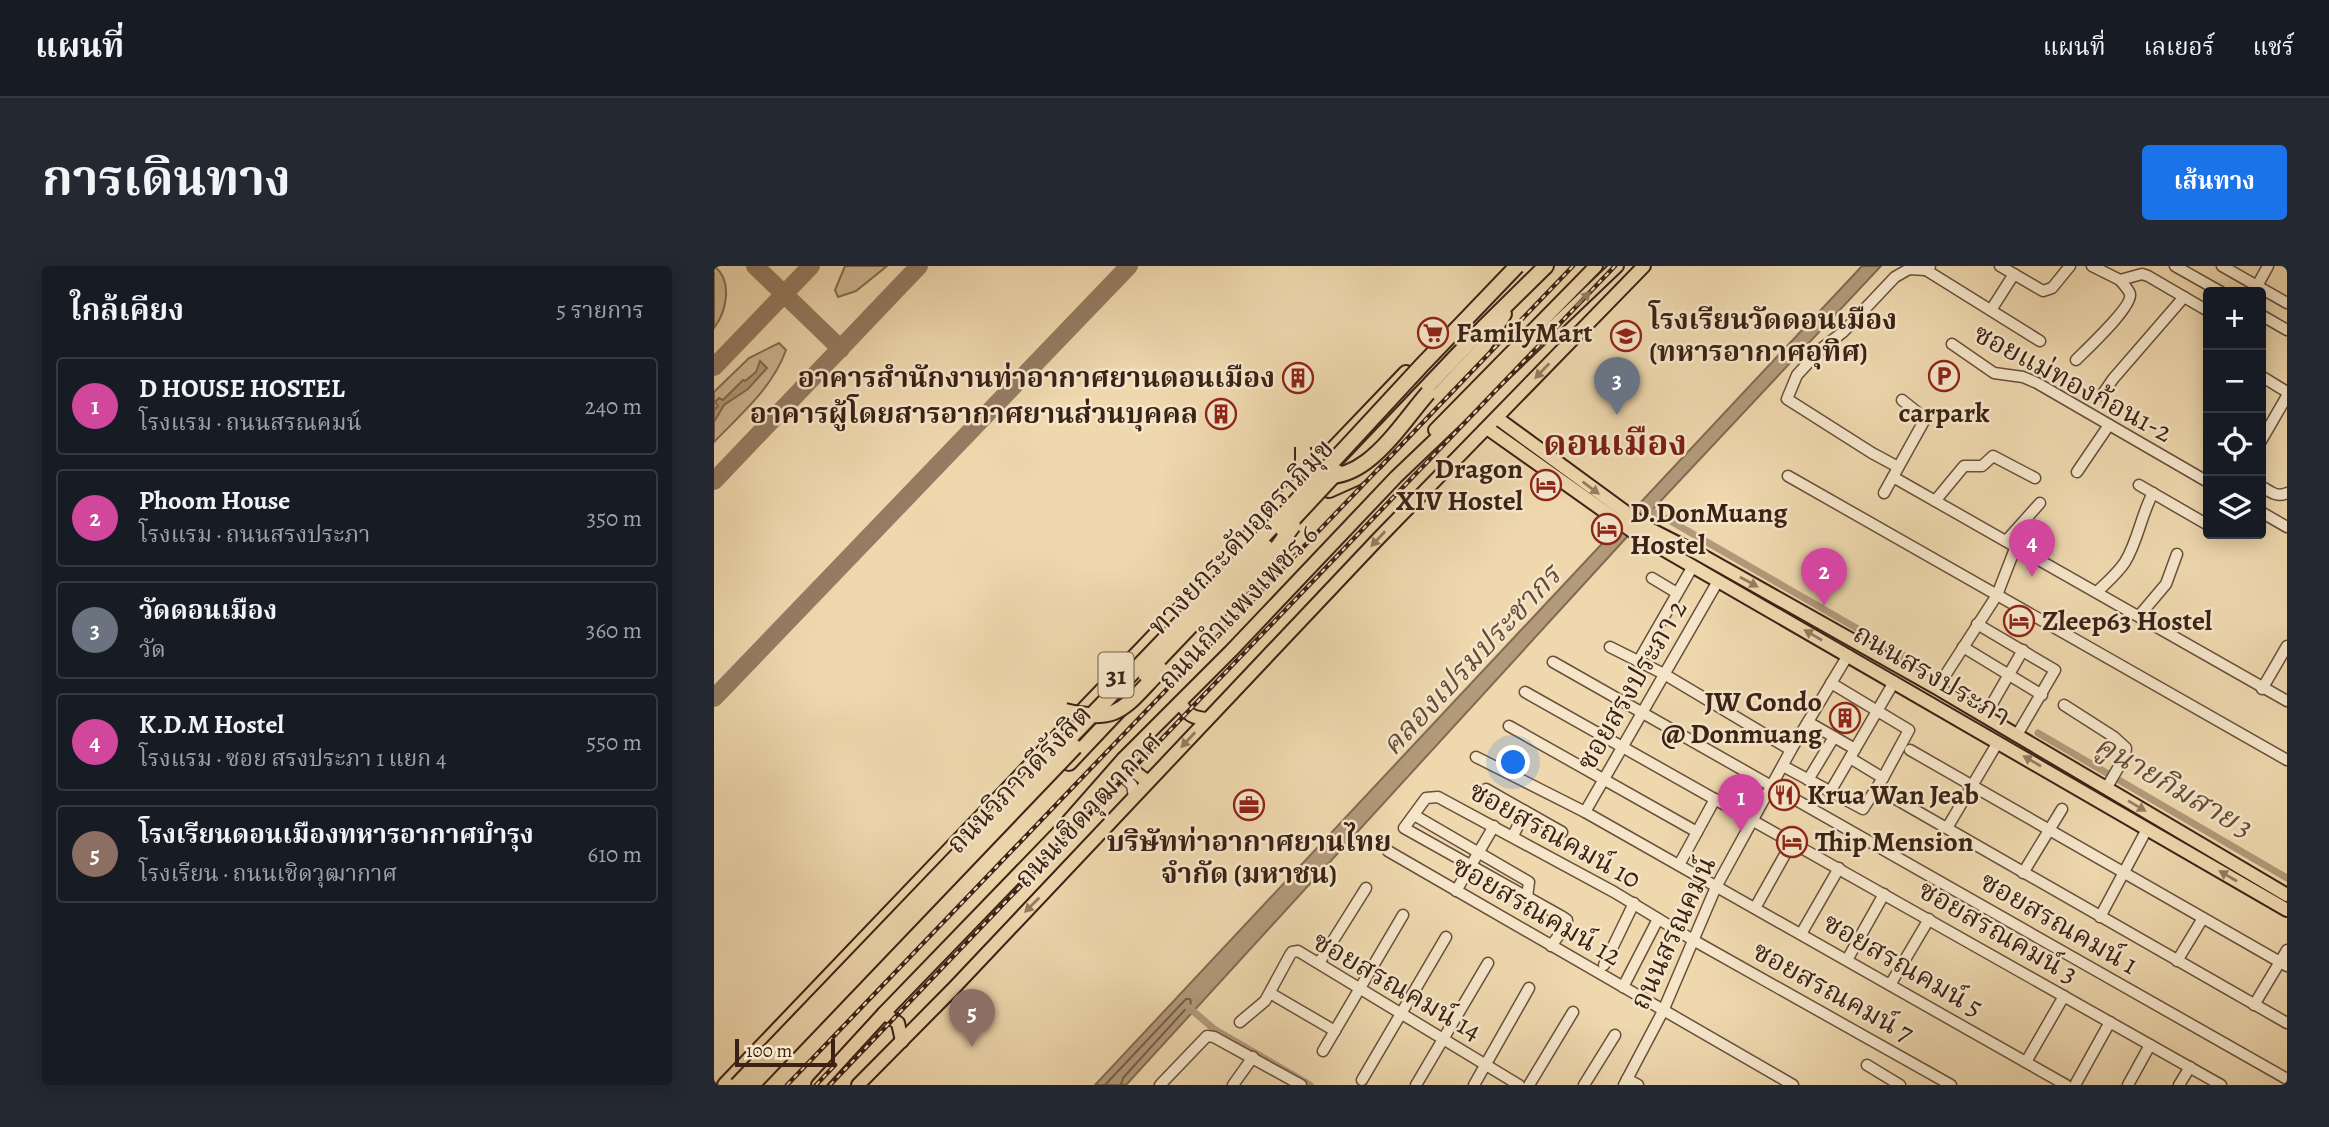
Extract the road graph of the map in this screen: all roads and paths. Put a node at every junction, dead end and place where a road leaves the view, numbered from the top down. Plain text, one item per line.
1 (1508, 266) edge
2 (1517, 266) edge
3 (1533, 266) edge
4 (1546, 266) edge
5 (1596, 266) edge
6 (1617, 266) edge
7 (1644, 266) edge
8 (2000, 266) edge
9 (2070, 266) edge
10 (2092, 266) edge
11 (2175, 266) edge
12 (2222, 266) edge
13 (2268, 266) edge
14 (1928, 268) edge
15 (2014, 274) junction
16 (2120, 281) junction
17 (2257, 286) junction
18 (2212, 287) edge
19 (2184, 296) junction
20 (2287, 303) edge
21 (1508, 305) junction
22 (2203, 308) edge
23 (1991, 310) junction
24 (2266, 318) edge
25 (2287, 330) edge
26 (2040, 341) dead end
27 (1952, 344) dead end
28 (2076, 360) dead end
29 (2266, 379) edge
30 (2287, 394) edge
31 (2102, 395) dead end
32 (1902, 400) dead end
33 (1492, 423) junction
34 (2109, 425) junction
35 (2266, 432) edge
36 (1303, 447) dead end
37 (1397, 472) junction
38 (1896, 472) junction
39 (2077, 472) dead end
40 (1788, 476) dead end
41 (2035, 478) dead end
42 (2203, 479) edge
43 (2138, 485) dead end
44 (2266, 489) edge
45 (1884, 493) dead end
46 (2287, 493) edge
47 (2153, 494) junction
48 (1935, 501) junction
49 (2040, 503) dead end
50 (1308, 504) junction
51 (2266, 515) edge
52 (2203, 522) edge
53 (2287, 527) edge
54 (1641, 530) junction
55 (2006, 541) junction
56 (2016, 547) junction
57 (2177, 554) dead end
58 (1693, 566) junction
59 (1652, 578) dead end
60 (1718, 581) junction
61 (2097, 592) junction
62 (1677, 593) junction
63 (1997, 595) junction
64 (2139, 616) junction
65 (1977, 624) junction
66 (2287, 646) edge
67 (1610, 647) dead end
68 (1963, 647) junction
69 (2023, 650) junction
70 (1848, 655) junction
71 (1553, 662) dead end
72 (1639, 662) junction
73 (1664, 674) junction
74 (2009, 675) junction
75 (1894, 681) junction
76 (1831, 683) junction
77 (1937, 688) junction
78 (2262, 689) junction
79 (1525, 692) dead end
80 (2042, 695) junction
81 (2287, 701) edge
82 (1180, 702) junction
83 (2064, 705) dead end
84 (1877, 710) junction
85 (1065, 711) dead end
86 (1641, 714) junction
87 (1985, 716) junction
88 (1208, 719) junction
89 (1808, 722) junction
90 (1509, 726) dead end
91 (2017, 735) junction
92 (1834, 737) junction
93 (1998, 742) junction
94 (1622, 747) junction
95 (1791, 750) junction
96 (1910, 750) dead end
97 (1852, 753) junction
98 (1476, 757) dead end
99 (1123, 759) junction
100 (2287, 760) edge
101 (1783, 766) junction
102 (1115, 770) junction
103 (1883, 778) junction
104 (1604, 779) junction
105 (1808, 780) junction
106 (1148, 782) junction
107 (2112, 783) junction
108 (1772, 786) junction
109 (1972, 786) junction
110 (1486, 789) dead end
111 (1830, 792) junction
112 (1886, 794) dead end
113 (1134, 797) junction
114 (1715, 799) junction
115 (2108, 805) junction
116 (2062, 809) dead end
117 (1525, 811) junction
118 (1585, 812) junction
119 (1415, 815) junction
120 (1754, 819) junction
121 (1494, 826) junction
122 (1947, 828) junction
123 (2049, 829) junction
124 (2150, 830) junction
125 (1562, 832) dead end
126 (1697, 832) junction
127 (1513, 836) junction
128 (1792, 842) junction
129 (1388, 851) dead end
130 (1480, 852) junction
131 (1471, 865) junction
132 (1679, 866) junction
133 (1839, 868) junction
134 (2023, 873) junction
135 (2124, 875) junction
136 (1716, 887) junction
137 (1366, 888) dead end
138 (1456, 891) junction
139 (1884, 894) junction
140 (2287, 895) edge
141 (1527, 897) junction
142 (1634, 903) junction
143 (1755, 908) junction
144 (2287, 910) edge
145 (1403, 915) dead end
146 (2100, 918) junction
147 (2203, 918) junction
148 (1658, 919) junction
149 (1928, 919) junction
150 (1801, 934) junction
151 (1446, 937) dead end
152 (1693, 940) junction
153 (1551, 946) junction
154 (2287, 950) edge
155 (1847, 960) junction
156 (2177, 961) junction
157 (1319, 963) junction
158 (1488, 963) dead end
159 (2283, 964) edge
160 (1604, 965) dead end
161 (1890, 985) junction
162 (1623, 987) junction
163 (1529, 988) dead end
164 (1362, 989) junction
165 (1270, 993) junction
166 (2064, 996) junction
167 (2254, 1005) junction
168 (1663, 1011) junction
169 (1573, 1012) dead end
170 (884, 1013) junction
171 (1403, 1014) junction
172 (1240, 1022) dead end
173 (2109, 1022) junction
174 (2287, 1023) edge
175 (1335, 1031) junction
176 (1615, 1035) dead end
177 (1444, 1039) junction
178 (902, 1041) junction
179 (2150, 1045) junction
180 (1323, 1051) dead end
181 (1253, 1057) junction
182 (2026, 1062) junction
183 (1486, 1065) junction
184 (1867, 1065) dead end
185 (2190, 1067) junction
186 (2287, 1079) edge
187 (1362, 1080) dead end
188 (1626, 1082) edge
189 (724, 1085) edge
190 (737, 1085) edge
191 (752, 1085) edge
192 (761, 1085) edge
193 (807, 1085) edge
194 (818, 1085) edge
195 (858, 1085) edge
196 (1160, 1085) edge
197 (1233, 1085) edge
198 (1301, 1085) edge
199 (1416, 1085) edge
200 (1474, 1085) edge
201 (1519, 1085) edge
202 (1529, 1085) edge
203 (1584, 1085) edge
204 (1638, 1085) edge
205 (1793, 1085) edge
206 (1900, 1085) edge
207 (1951, 1085) edge
208 (2066, 1085) edge
209 (2075, 1085) edge
210 (2128, 1085) edge
211 (2179, 1085) edge
212 (2221, 1085) edge

1 - 189 highway, ถนนวิภาวดีรังสิต / 31
2 - 190 highway, ทางยกระดับอุตราภิมุข / 31, bridge
3 - 50 highway, ทางยกระดับอุตราภิมุข / 31, bridge
4 - 21 highway, ถนนวิภาวดีรังสิต / 31
5 - 37 main road, ถนนกำแพงเพชร 6
37 -> 6 main road, ถนนกำแพงเพชร 6
7 -> 33 main road, ถนนเชิดวุฒากาศ
8 - 15 street
9 - 15 street
10 - 16 street
11 - 18 street
12 - 17 street
13 - 17 street
14 - 23 street
14 - 38 street
15 - 23 street
16 - 19 street
16 - 28 street
17 - 20 street
19 - 22 street
19 - 31 street
21 - 36 highway, bridge
21 - 192 highway, ถนนวิภาวดีรังสิต / 31
23 - 26 street
24 - 25 street
27 - 34 street, ซอยแม่ทองก้อน1-2
29 - 30 street
30 - 35 street
32 - 38 street
33 - 54 main road, ถนนสรงประภา
33 -> 88 main road, ถนนเชิดวุฒากาศ
34 - 39 street
34 - 42 street, ซอยแม่ทองก้อน1-2
37 - 82 main road, ถนนกำแพงเพชร 6
37 - 193 main road, ถนนกำแพงเพชร 6
38 - 45 street
38 - 48 street
40 - 63 street
41 - 48 street
43 - 47 street
44 - 46 street
47 - 52 street
47 - 61 street
48 - 55 street
49 - 55 street
50 - 85 highway, bridge
50 - 191 highway, ทางยกระดับอุตราภิมุข / 31, bridge
51 - 53 street
54 - 58 main road, ถนนสรงประภา
54 -> 77 main road, ถนนสรงประภา
55 - 56 street
56 - 61 street
56 - 63 street
57 - 64 street
58 - 60 main road, ถนนสรงประภา
58 - 62 street
59 - 62 street
70 -> 60 main road, ถนนสรงประภา
60 - 73 street, ซอยสรงประภา 2
61 - 64 street
62 - 72 street
63 - 65 street
63 - 100 street
64 - 78 street
65 - 68 street
65 - 69 street
66 - 78 street
67 - 72 street
68 - 74 street
68 - 77 street
69 - 74 street
69 - 80 street
70 - 75 main road, ถนนสรงประภา
70 - 76 street, ถนนสรณคมน์
71 - 86 street, ซอยสรณคมน์ 1
72 - 73 street
73 - 86 street, ซอยสรงประภา 2
73 - 95 street
74 - 80 street
74 - 87 street
75 - 84 street
75 - 93 main road, ถนนสรงประภา
76 - 84 street
76 - 89 street, ถนนสรณคมน์
77 - 87 main road, ถนนสรงประภา
78 - 81 street
79 - 94 street, ซอยสรณคมน์ 3
80 - 91 street
82 - 88 main road
82 - 99 main road, ถนนกำแพงเพชร 6
83 - 107 street
84 - 97 street
84 - 103 street
86 - 94 street, ซอยสรงประภา 2
86 - 108 street, ซอยสรณคมน์ 1
87 - 91 main road, ถนนสรงประภา
88 -> 106 main road, ถนนเชิดวุฒากาศ
89 - 92 street
89 - 95 street, ถนนสรณคมน์
90 - 104 street
91 - 107 main road, ถนนสรงประภา
92 - 97 street
92 - 105 street
93 - 109 street
115 -> 93 main road, ถนนสรงประภา
94 - 104 street, ซอยสรงประภา 2
94 - 114 street, ซอยสรณคมน์ 3
95 - 101 street, ถนนสรณคมน์
96 - 109 street
97 - 103 street
97 - 111 street
98 - 118 street, ซอยสรณคมน์ 5
99 - 102 main road, ถนนกำแพงเพชร 6
99 - 106 main road
101 - 105 street
101 - 108 street, ถนนสรณคมน์
102 - 113 street
102 - 170 main road, ถนนกำแพงเพชร 6
103 - 111 street
104 - 118 street, ซอยสรงประภา 2
104 - 126 street
105 - 111 street
106 - 113 main road, ถนนเชิดวุฒากาศ
107 - 115 main road
107 -> 140 main road, ถนนสรงประภา
108 - 120 street, ถนนสรณคมน์
108 - 186 street, ซอยสรณคมน์ 1
109 - 122 street
109 - 123 street
110 - 117 street
112 - 122 street
113 -> 178 main road, ถนนเชิดวุฒากาศ
114 - 120 street, ซอยสรณคมน์ 3
114 - 126 street
115 - 124 main road, ถนนสรงประภา
116 - 123 street
117 - 125 street
117 - 127 street
118 - 132 street, ซอยสรณคมน์ 5
119 - 121 street, ซอยสรณคมน์ 10
119 - 130 street
119 - 131 street, ซอยสรณคมน์ 10
120 - 128 street, ซอยสรณคมน์ 3
120 - 136 street, ถนนสรณคมน์
121 - 127 street, ซอยสรณคมน์ 10
121 - 130 street
122 - 134 street
123 - 134 street
123 - 135 street
124 - 135 street
144 -> 124 main road, ถนนสรงประภา
126 - 132 street
127 - 142 street, ซอยสรณคมน์ 10
128 - 133 street, ซอยสรณคมน์ 3
128 - 143 street
129 - 138 street, ซอยสรณคมน์ 12
130 - 131 street
130 - 141 street
131 - 138 street
131 - 141 street
132 - 136 street, ซอยสรณคมน์ 5
133 - 139 street, ซอยสรณคมน์ 3
133 - 150 street
134 - 146 street
135 - 146 street
135 - 147 street
136 - 143 street, ซอยสรณคมน์ 5
136 - 152 street, ถนนสรณคมน์
137 - 157 street
138 - 153 street, ซอยสรณคมน์ 12
139 - 149 street, ซอยสรณคมน์ 3
139 - 155 street
141 - 153 street
142 - 148 street, ซอยสรณคมน์ 10
142 - 160 street
143 - 150 street, ซอยสรณคมน์ 5
145 - 164 street
146 - 156 street
147 - 156 street
147 - 159 street
148 - 152 street, ซอยสรณคมน์ 10
148 - 162 street
149 - 161 street
149 - 166 street, ซอยสรณคมน์ 3
150 - 155 street, ซอยสรณคมน์ 5
151 - 171 street
152 - 168 street, ถนนสรณคมน์
152 - 207 street, ซอยสรณคมน์ 7
153 - 162 street, ซอยสรณคมน์ 12
154 - 159 street
155 - 161 street, ซอยสรณคมน์ 5
156 - 167 street
157 - 164 street, ซอยสรณคมน์ 14
157 - 165 street, ซอยสรณคมน์ 14
158 - 177 street
159 - 167 street
161 - 182 street, ซอยสรณคมน์ 5
162 - 168 street, ซอยสรณคมน์ 12
163 - 183 street
164 - 171 street, ซอยสรณคมน์ 14
164 - 175 street
165 - 172 street, ซอยสรณคมน์ 14
165 - 175 street
166 - 173 street, ซอยสรณคมน์ 3
166 - 182 street
167 - 174 street
168 - 188 street, ถนนสรณคมน์
168 - 205 street, ซอยสรณคมน์ 12
169 - 202 street
170 - 178 main road
170 - 194 main road, ถนนกำแพงเพชร 6
171 - 177 street, ซอยสรณคมน์ 14
171 - 187 street
173 - 179 street, ซอยสรณคมน์ 3
173 - 209 street
175 - 180 street
176 - 203 street
177 - 183 street, ซอยสรณคมน์ 14
177 - 199 street
178 - 195 main road, ถนนเชิดวุฒากาศ
179 - 185 street, ซอยสรณคมน์ 3
179 - 210 street
181 - 196 street
181 - 197 street
181 - 198 street
182 - 208 street, ซอยสรณคมน์ 5
183 - 200 street
183 - 201 street, ซอยสรณคมน์ 14
184 - 206 street
185 - 211 street
185 - 212 street, ซอยสรณคมน์ 3
188 - 204 street

